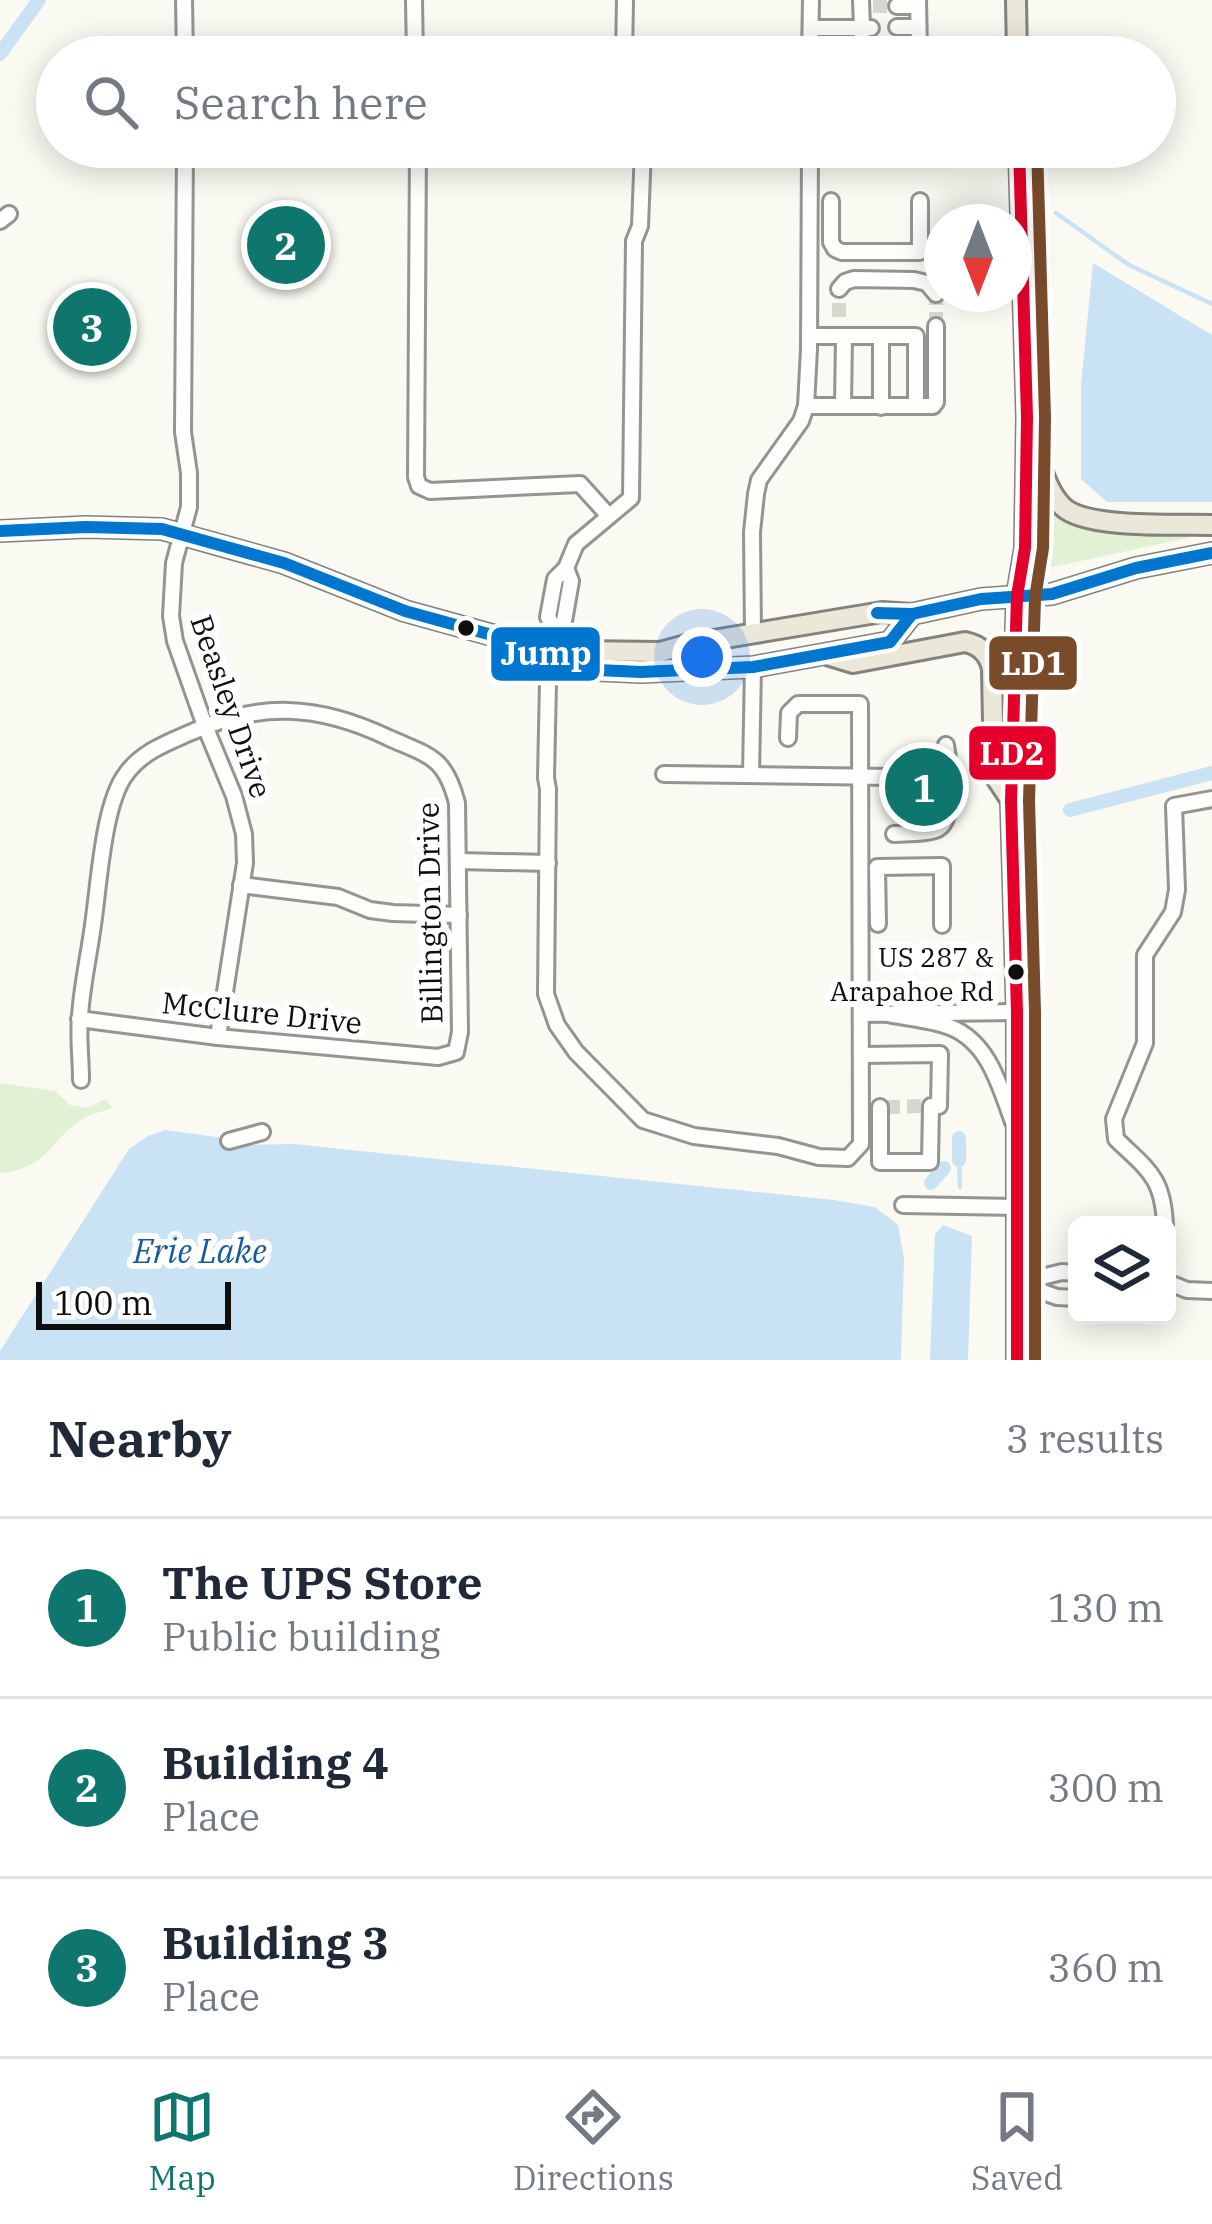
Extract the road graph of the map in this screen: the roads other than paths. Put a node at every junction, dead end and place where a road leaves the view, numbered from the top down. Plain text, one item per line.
1 (184, 0) edge
2 (414, 0) edge
3 (625, 0) edge
4 (811, 0) edge
5 (1016, 0) edge
6 (918, 3) edge
7 (865, 4) edge
8 (897, 6) dead end
9 (897, 27) dead end
10 (918, 27) junction
11 (811, 28) junction
12 (867, 28) junction
13 (185, 36) edge
14 (415, 36) edge
15 (624, 36) edge
16 (811, 36) edge
17 (865, 36) edge
18 (918, 36) edge
19 (1017, 36) edge
20 (185, 168) edge
21 (418, 168) edge
22 (642, 168) edge
23 (811, 168) edge
24 (1019, 168) edge
25 (920, 200) dead end
26 (831, 201) dead end
27 (924, 282) edge
28 (839, 289) dead end
29 (838, 317) tunnel mouth
30 (936, 326) tunnel mouth
31 (809, 336) junction
32 (841, 336) junction
33 (881, 336) junction
34 (806, 406) junction
35 (843, 406) junction
36 (880, 406) junction
37 (916, 406) junction
38 (1027, 417) junction
39 (608, 515) junction
40 (1212, 525) edge
41 (0, 531) edge
42 (182, 535) junction
43 (1212, 553) edge
44 (1017, 596) junction
45 (912, 614) junction
46 (753, 634) junction
47 (826, 655) junction
48 (553, 659) junction
49 (753, 667) junction
50 (205, 726) junction
51 (788, 738) dead end
52 (946, 746) dead end
53 (789, 755) dead end
54 (664, 774) dead end
55 (751, 775) junction
56 (789, 776) junction
57 (861, 777) junction
58 (893, 777) dead end
59 (1212, 800) edge
60 (1011, 801) junction
61 (894, 834) dead end
62 (458, 861) junction
63 (548, 863) junction
64 (241, 885) junction
65 (459, 915) junction
66 (878, 924) dead end
67 (942, 925) dead end
68 (1017, 1012) junction
69 (861, 1013) junction
70 (883, 1013) junction
71 (80, 1019) junction
72 (218, 1037) junction
73 (861, 1055) junction
74 (439, 1058) joint
75 (81, 1080) dead end
76 (861, 1107) junction
77 (262, 1132) dead end
78 (1017, 1134) junction
79 (229, 1141) dead end
80 (903, 1204) dead end
81 (1017, 1207) junction
82 (1164, 1216) edge
83 (1068, 1272) edge
84 (1017, 1283) junction
85 (1176, 1286) edge
86 (1187, 1290) junction
87 (1212, 1291) edge
88 (1176, 1294) edge
89 (1068, 1298) edge
90 (1017, 1360) edge

1 - 13 street
2 - 14 street
3 - 15 street
4 - 11 street
5 - 19 main road
6 - 8 street
6 - 10 street
7 - 12 street
9 - 10 street
10 - 18 street
11 - 12 street
11 - 16 street
12 - 17 street
20 - 42 street, Beasley Drive
21 - 39 street
22 - 39 street
23 - 31 street
24 - 38 main road
25 - 26 street
27 - 28 street
29 - 32 street
30 - 37 street
31 - 32 street
31 - 34 street
32 - 33 street
32 - 35 street
33 - 36 street
33 - 37 street
34 - 35 street
34 - 46 street
35 - 36 street
36 - 37 street
38 - 40 main road
38 - 44 main road
39 - 48 street
41 - 42 main road
42 - 48 main road
42 - 50 street, Beasley Drive
43 - 44 main road
44 - 45 main road
44 - 60 main road
45 - 46 main road
45 - 47 main road
46 - 48 main road
47 - 49 main road
47 - 60 main road
48 - 49 main road
48 - 63 street
49 - 55 street
50 - 62 street, Billington Drive
50 - 64 street, Beasley Drive
50 - 71 street, Billington Drive
51 - 57 street
52 - 61 street
53 - 56 street
54 - 55 street
55 - 56 street
56 - 57 street
57 - 58 street
57 - 69 street
59 - 82 street
60 - 68 main road
62 - 63 street
62 - 65 street, Billington Drive
63 - 76 street
64 - 65 street
64 - 72 street, Beasley Drive
65 - 74 street, Billington Drive
66 - 67 street
68 - 70 street
68 - 78 main road
69 - 70 street
69 - 73 street
70 - 78 street
71 - 72 street, McClure Drive
71 - 75 street, Billington Drive
72 - 74 street, McClure Drive
73 - 76 street
73 - 76 street
77 - 79 street
78 - 81 main road
80 - 81 street
81 - 84 main road
83 - 84 street
84 - 89 street
84 - 90 main road
85 - 86 street
86 - 87 street
86 - 88 street

